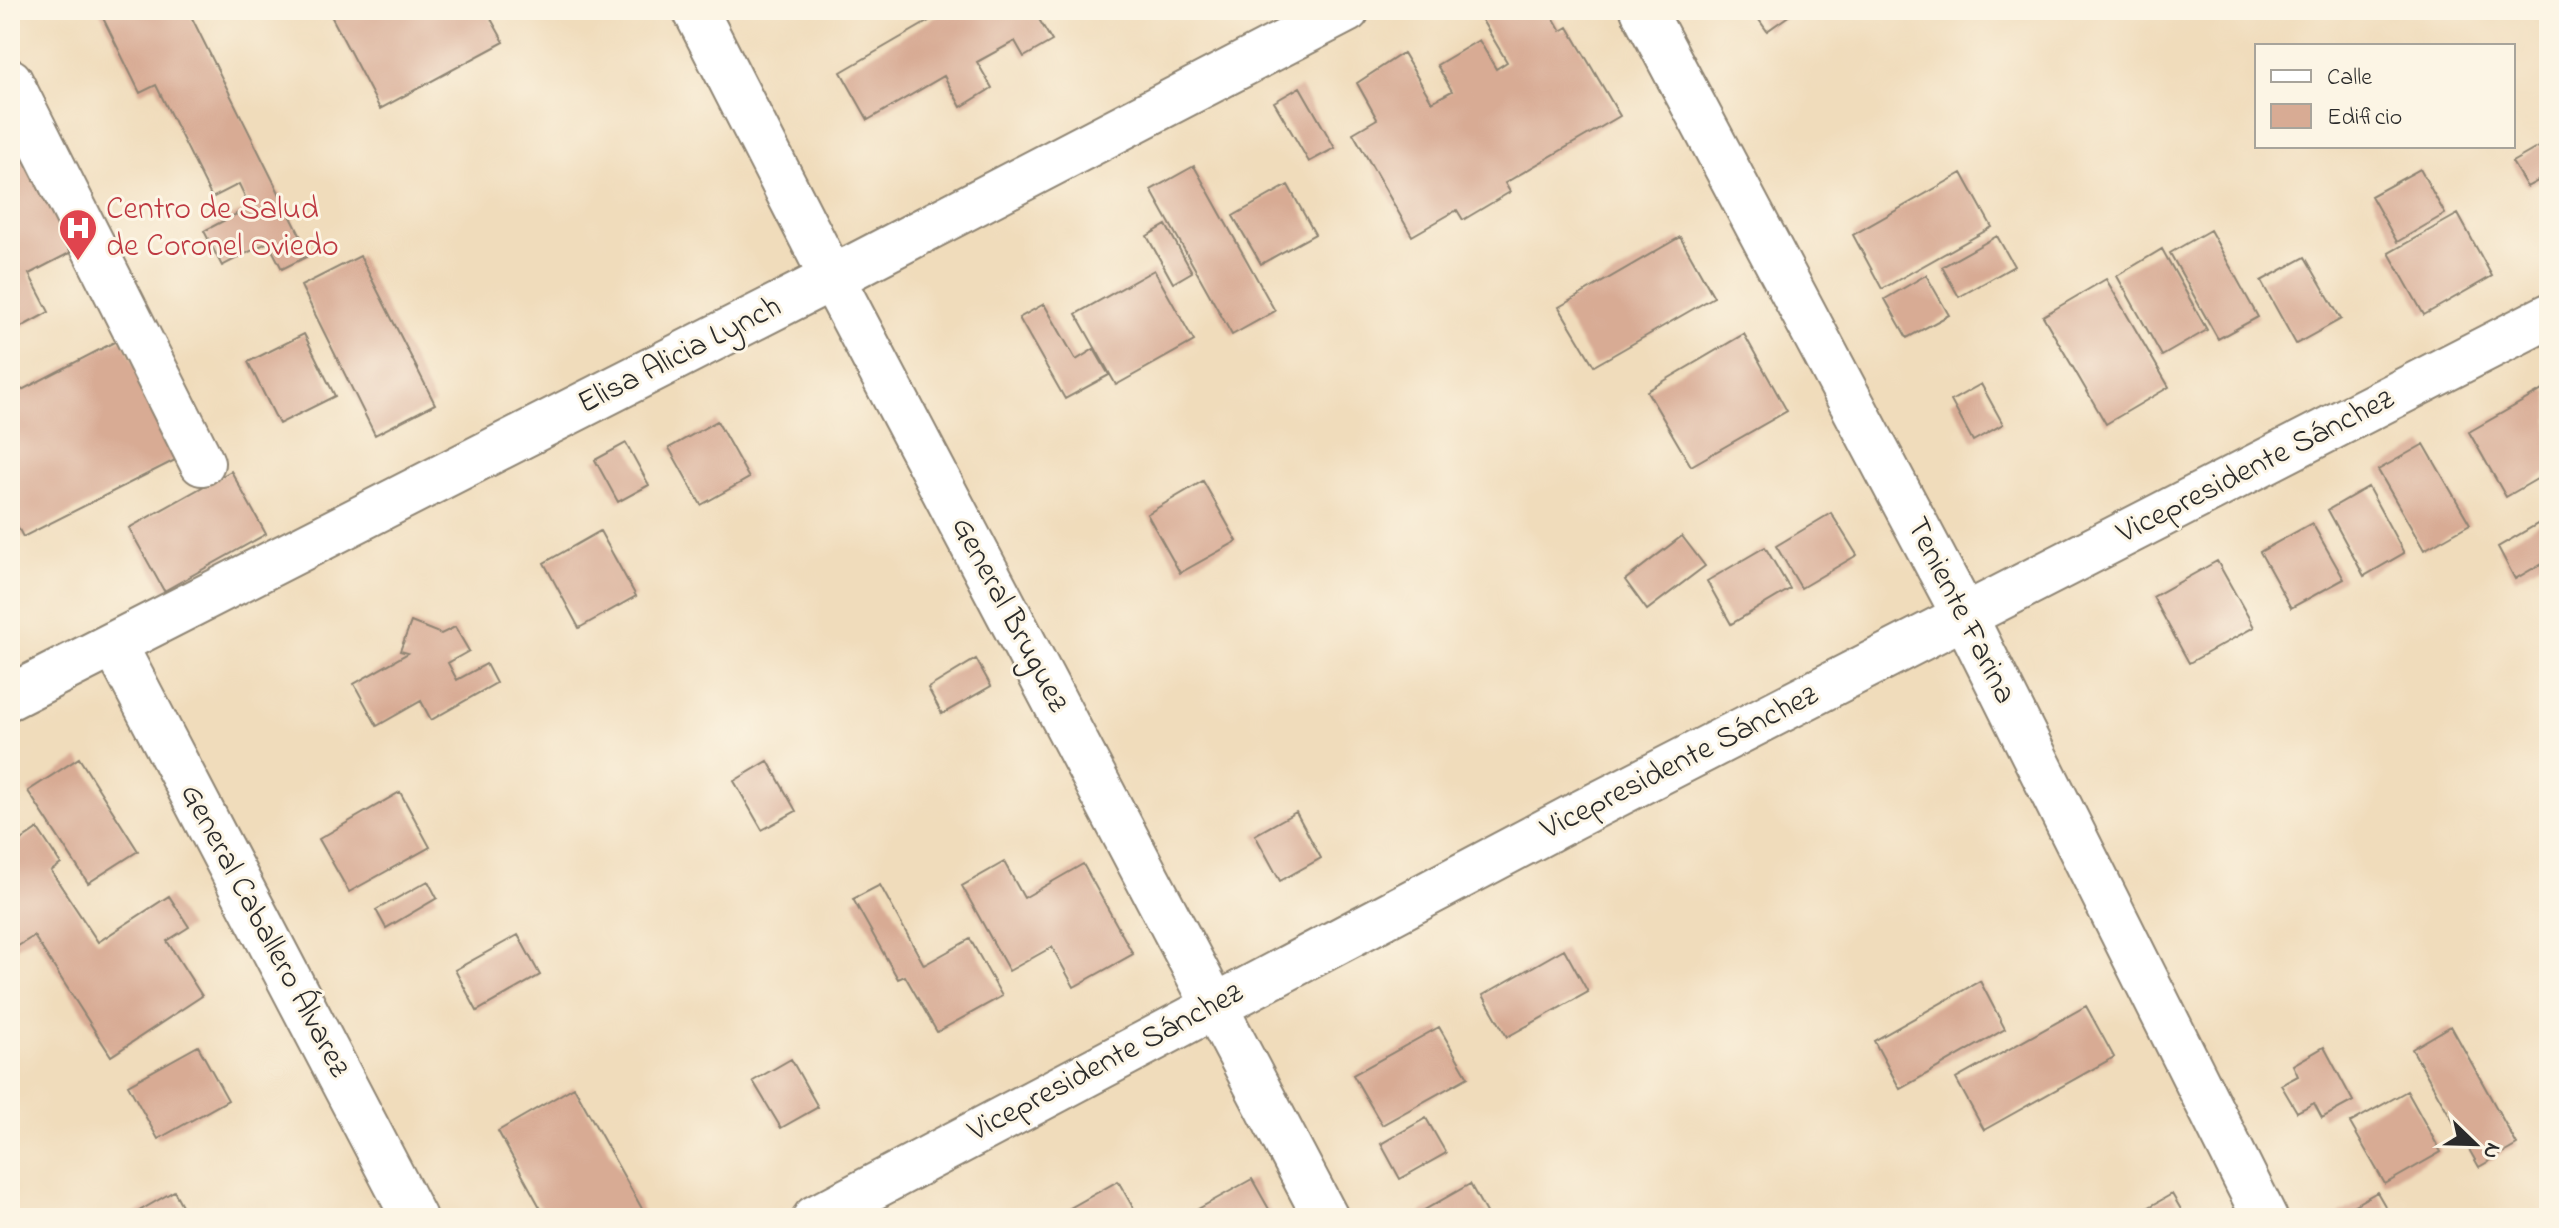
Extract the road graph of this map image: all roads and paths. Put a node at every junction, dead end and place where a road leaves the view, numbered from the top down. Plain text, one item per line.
1 (695, 10) edge
2 (1347, 10) edge
3 (1643, 10) edge
4 (10, 81) edge
5 (832, 278) junction
6 (2549, 316) edge
7 (202, 463) dead end
8 (1965, 617) junction
9 (114, 644) junction
10 (10, 697) edge
11 (1214, 1005) junction
12 (414, 1218) edge
13 (815, 1218) edge
14 (1326, 1218) edge
15 (2265, 1218) edge

1 - 5 street, General Bruguez
2 - 5 street, Elisa Alicia Lynch
3 - 8 street, Teniente Farina
4 - 7 street
5 - 9 street, Elisa Alicia Lynch
5 - 11 street, General Bruguez
6 - 8 street, Vicepresidente Sánchez
8 - 11 street, Vicepresidente Sánchez
8 - 15 street, Teniente Farina
9 - 10 street, Elisa Alicia Lynch
9 - 12 street, General Caballero Álvarez
11 - 13 street, Vicepresidente Sánchez
11 - 14 street, General Bruguez

